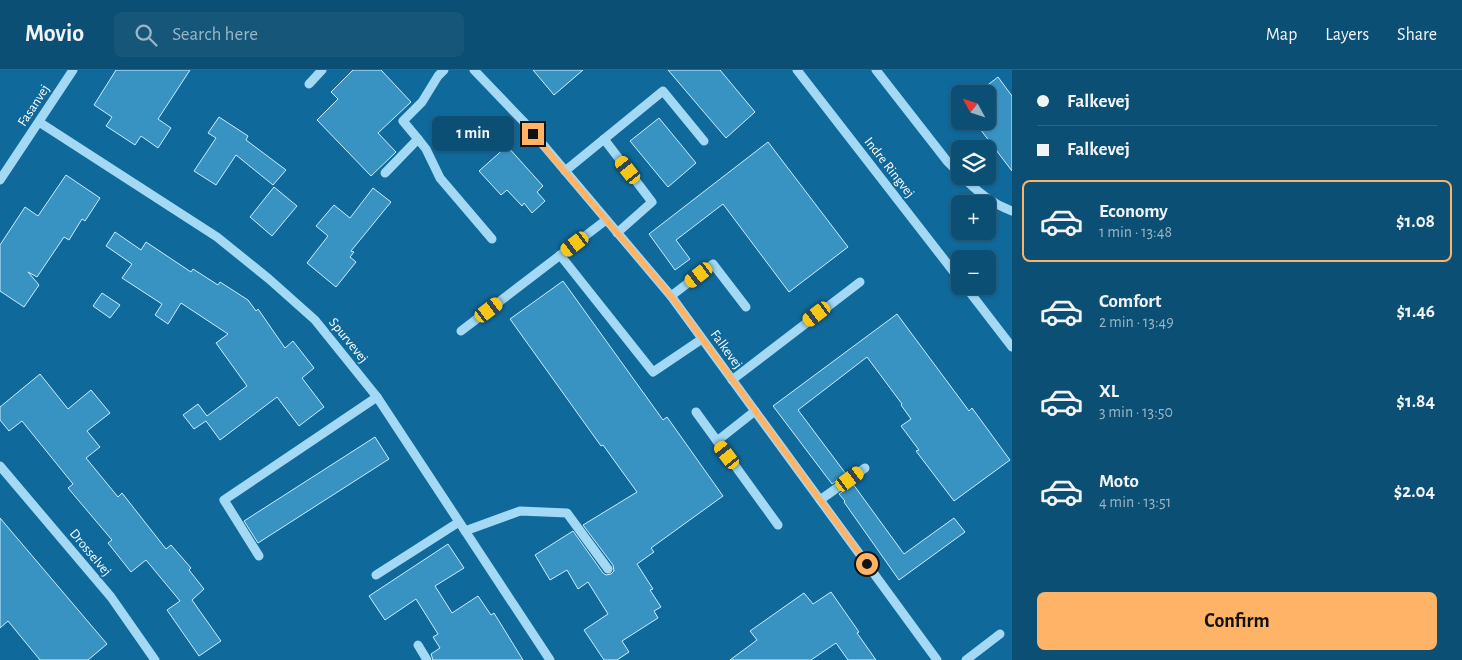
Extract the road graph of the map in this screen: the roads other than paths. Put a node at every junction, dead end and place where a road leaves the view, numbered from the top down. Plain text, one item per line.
1 (73, 70) edge
2 (322, 70) edge
3 (474, 70) edge
4 (797, 70) edge
5 (876, 70) edge
6 (438, 72) edge
7 (309, 84) dead end
8 (39, 122) junction
9 (418, 139) junction
10 (604, 139) junction
11 (704, 141) dead end
12 (951, 164) edge
13 (565, 171) junction
14 (385, 173) dead end
15 (0, 180) edge
16 (970, 185) edge
17 (1012, 211) edge
18 (606, 220) junction
19 (618, 233) junction
20 (492, 239) dead end
21 (560, 255) junction
22 (951, 268) edge
23 (860, 282) dead end
24 (972, 295) edge
25 (671, 296) junction
26 (746, 307) dead end
27 (461, 331) dead end
28 (702, 339) junction
29 (1012, 347) edge
30 (732, 380) junction
31 (377, 397) junction
32 (755, 411) junction
33 (696, 412) dead end
34 (717, 441) junction
35 (0, 466) edge
36 (865, 468) dead end
37 (820, 500) junction
38 (459, 522) junction
39 (778, 525) dead end
40 (465, 531) junction
41 (259, 556) dead end
42 (608, 568) dead end
43 (376, 575) dead end
44 (1000, 634) dead end
45 (418, 645) dead end
46 (155, 660) edge
47 (427, 660) edge
48 (550, 660) edge
49 (937, 660) edge
50 (966, 660) edge

1 - 8 street, Fasanvej
2 - 7 street
3 - 13 street, Falkevej
4 - 22 street, Indre Ringvej
5 - 12 street
6 - 9 street
8 - 15 street, Fasanvej
8 - 31 street, Spurvevej
9 - 14 street
9 - 20 street
10 - 11 street
10 - 13 street
10 - 19 street
13 - 18 street, Falkevej
16 - 17 street
18 - 19 street, Falkevej
18 - 21 street
19 - 25 street, Falkevej
21 - 27 street
21 - 28 street
23 - 30 street
24 - 29 street
25 - 26 street
25 - 28 street, Falkevej
28 - 30 street, Falkevej
30 - 32 street, Falkevej
31 - 38 street, Spurvevej
31 - 41 street
32 - 34 street
32 - 37 street, Falkevej
33 - 34 street
34 - 39 street
35 - 46 street, Drosselvej
36 - 37 street
37 - 49 street, Falkevej
38 - 40 street, Spurvevej
38 - 43 street
40 - 42 street
40 - 48 street, Spurvevej
44 - 50 street
45 - 47 street

